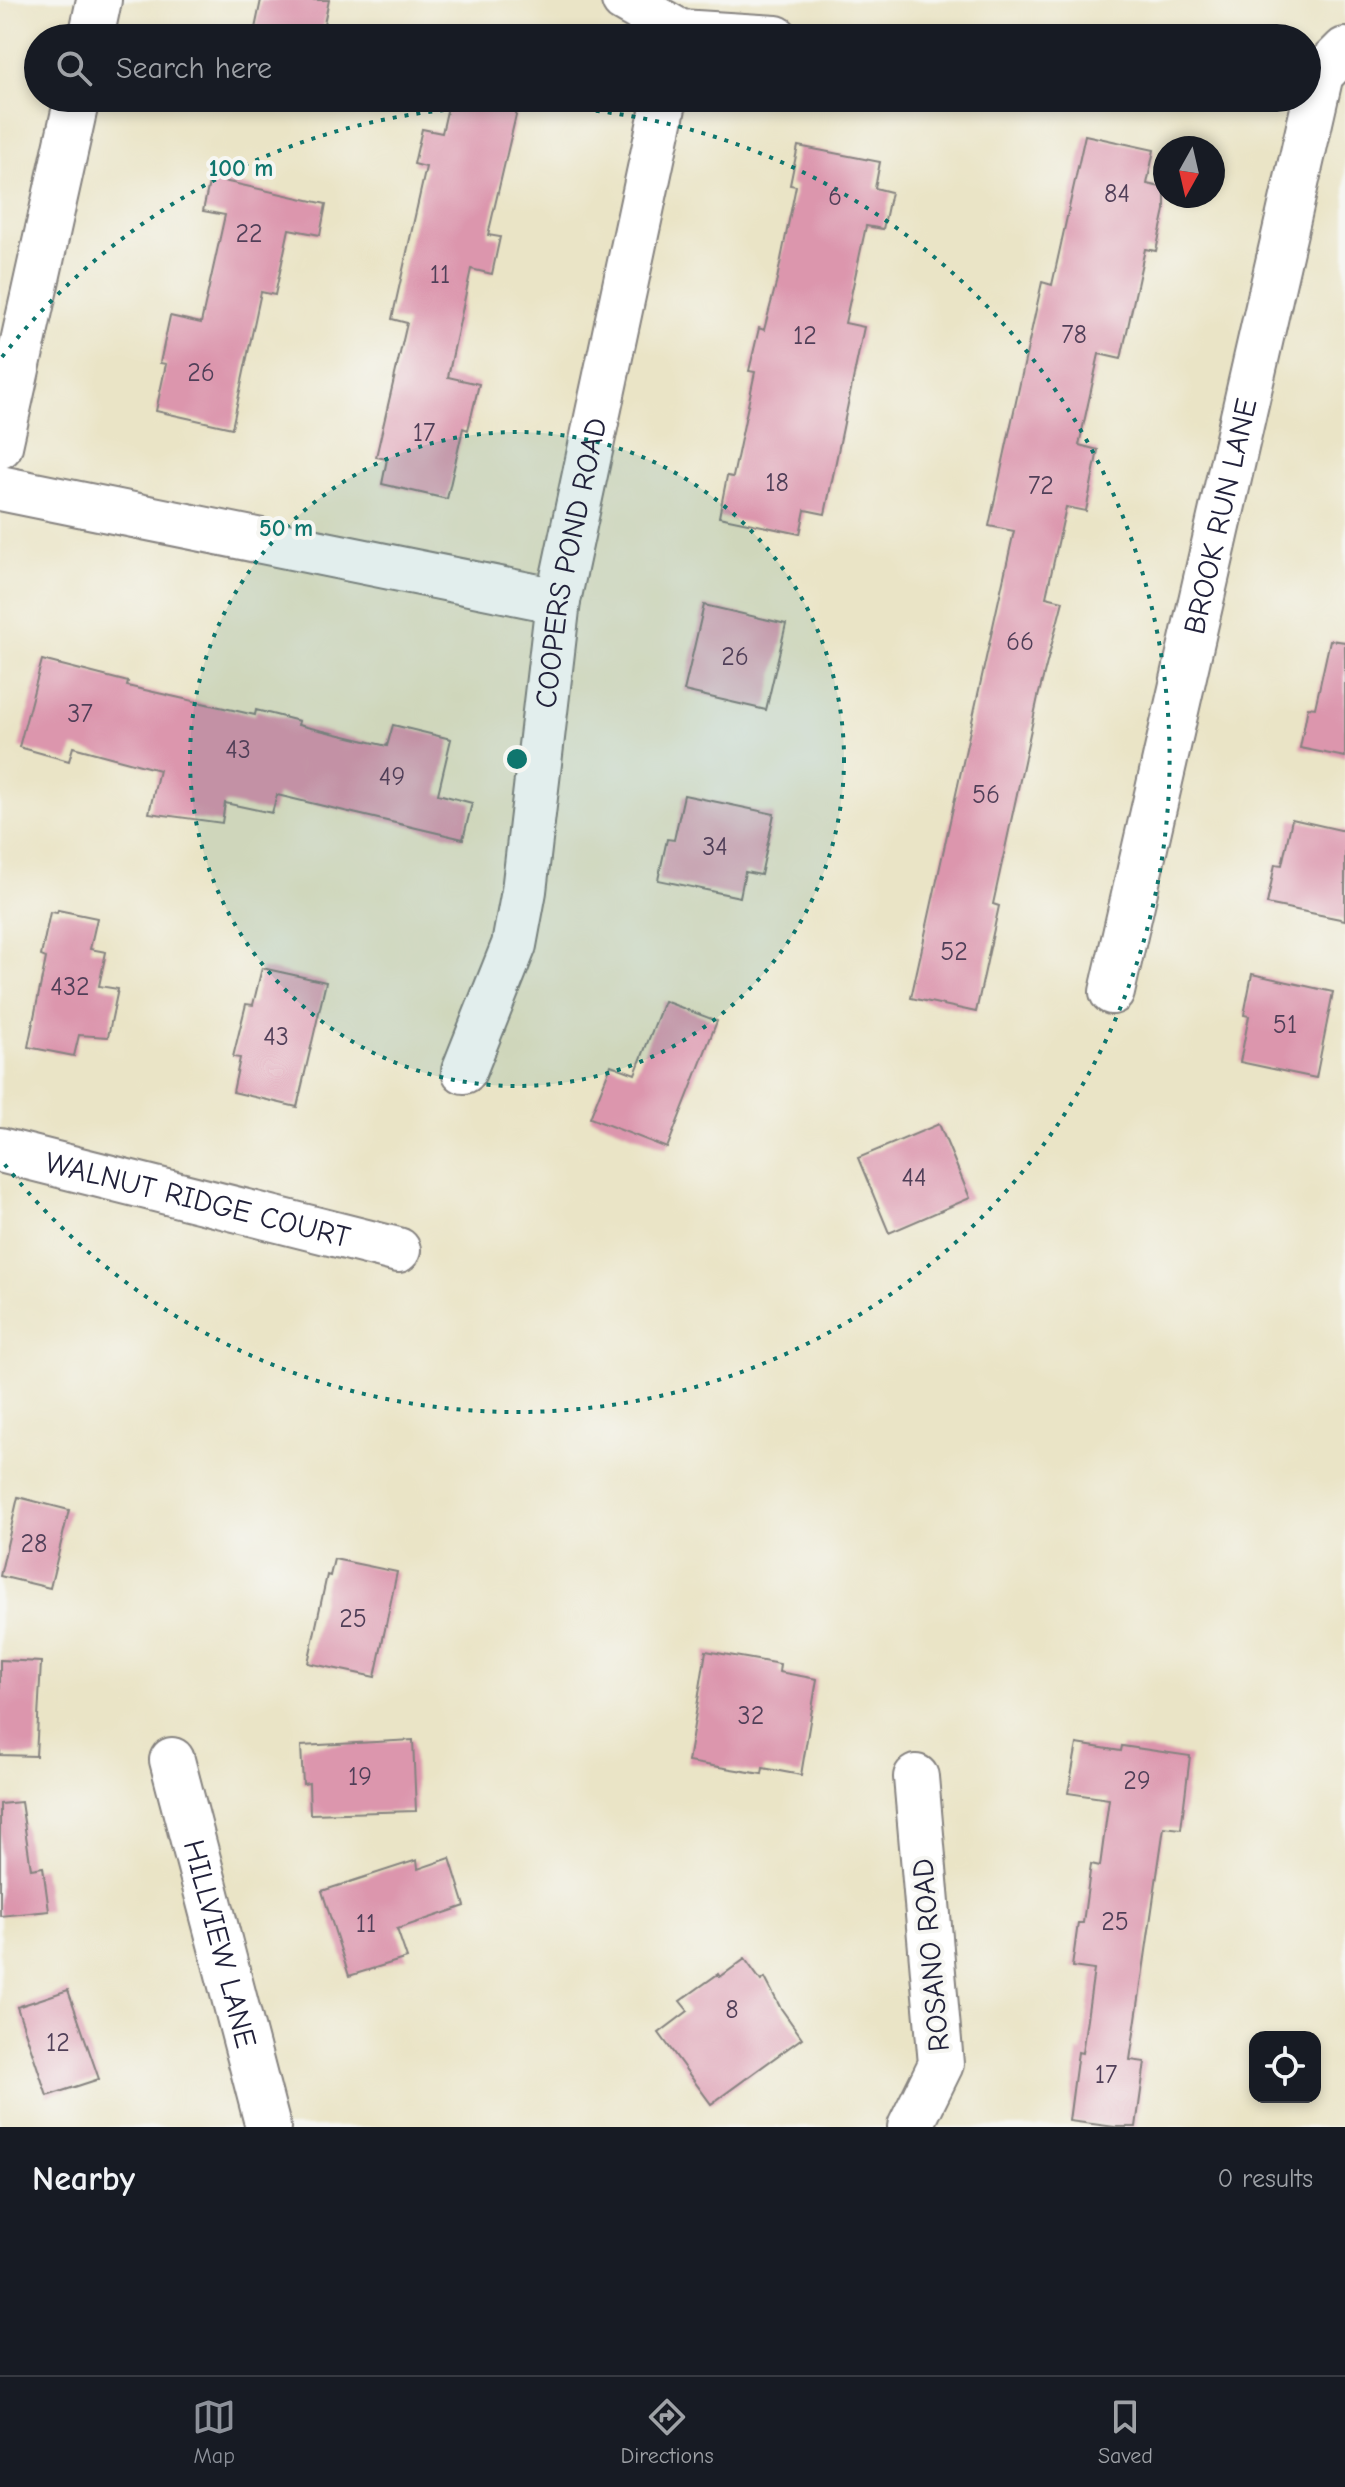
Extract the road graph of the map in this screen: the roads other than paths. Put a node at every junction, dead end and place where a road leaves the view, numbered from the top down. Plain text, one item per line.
1 (99, 0) edge
2 (624, 0) edge
3 (94, 24) edge
4 (662, 24) edge
5 (74, 112) edge
6 (662, 112) edge
7 (1313, 112) edge
8 (0, 446) edge
9 (0, 488) edge
10 (558, 601) junction
11 (1112, 992) dead end
12 (464, 1071) dead end
13 (0, 1150) edge
14 (398, 1250) dead end
15 (172, 1760) dead end
16 (916, 1777) dead end
17 (268, 2127) edge
18 (910, 2127) edge

1 - 3 street
2 - 4 street
5 - 8 street
6 - 10 street, COOPERS POND ROAD
7 - 11 street, BROOK RUN LANE
9 - 10 street
10 - 12 street, COOPERS POND ROAD
13 - 14 street, WALNUT RIDGE COURT
15 - 17 street, HILLVIEW LANE
16 - 18 street, ROSANO ROAD

